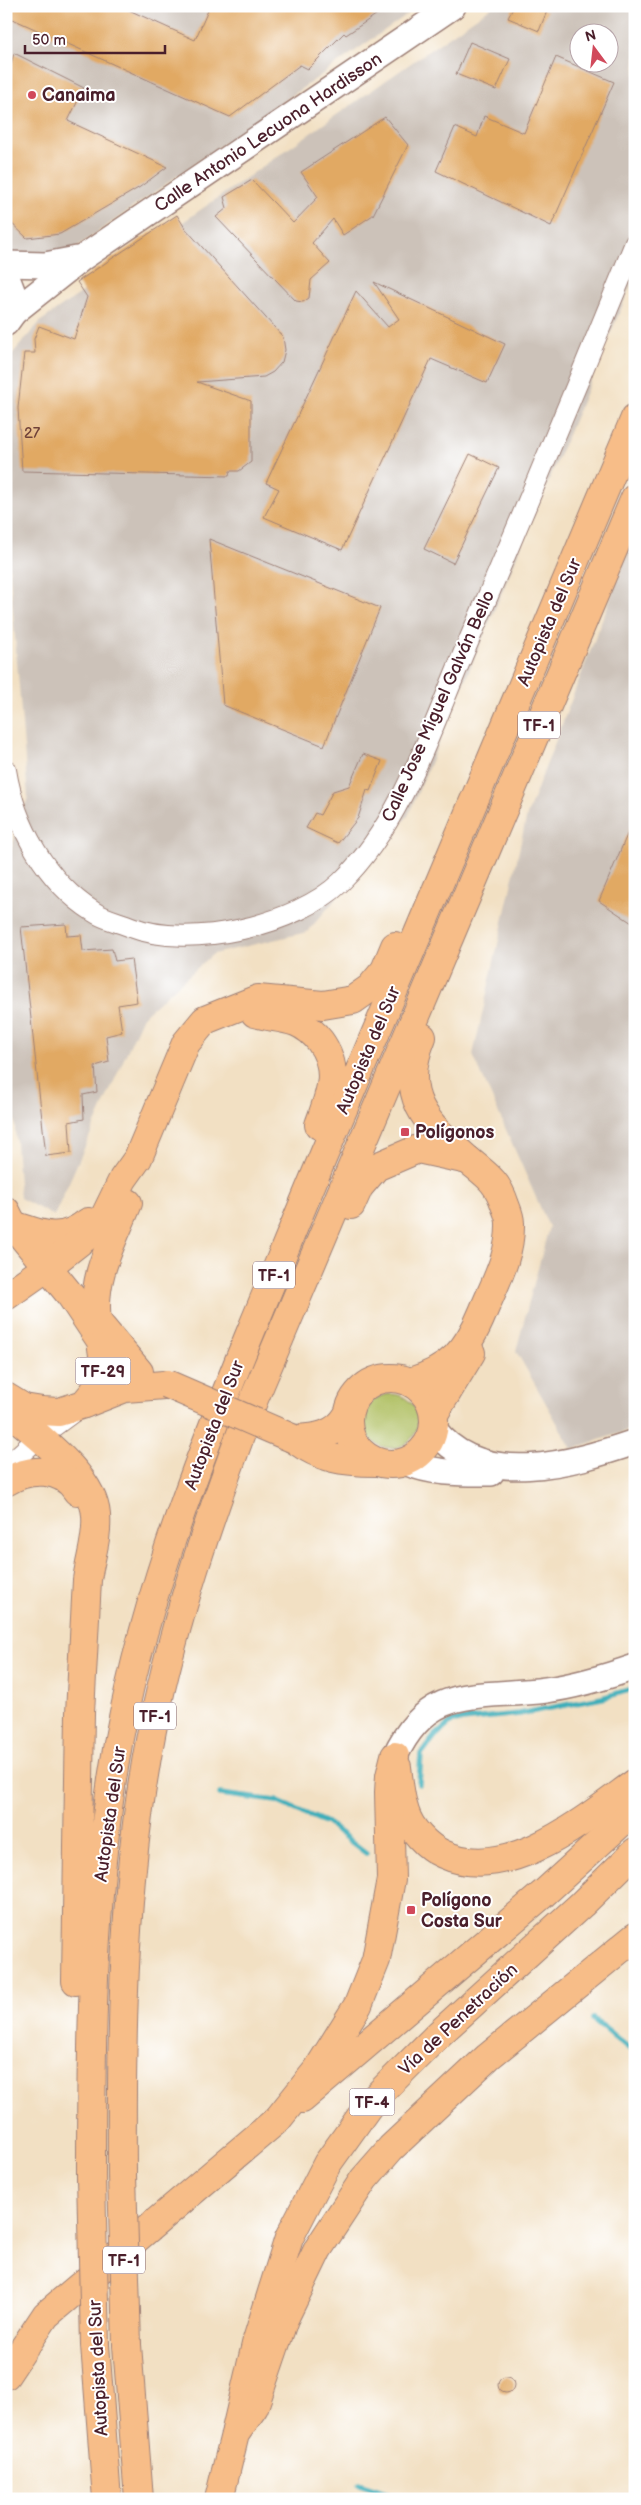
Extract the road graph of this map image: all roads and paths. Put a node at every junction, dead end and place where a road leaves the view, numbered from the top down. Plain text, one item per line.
1 (453, 6) edge
2 (635, 243) edge
3 (82, 258) junction
4 (6, 264) edge
5 (6, 275) edge
6 (10, 318) edge
7 (635, 418) edge
8 (635, 498) edge
9 (6, 770) edge
10 (427, 912) junction
11 (443, 952) junction
12 (237, 1007) junction
13 (138, 1158) junction
14 (468, 1160) junction
15 (318, 1168) junction
16 (107, 1207) junction
17 (10, 1218) edge
18 (46, 1268) junction
19 (304, 1280) junction
20 (6, 1296) edge
21 (475, 1330) junction
22 (99, 1331) junction
23 (410, 1382) junction
24 (167, 1384) junction
25 (6, 1397) edge
26 (84, 1404) junction
27 (6, 1408) edge
28 (347, 1416) junction
29 (434, 1422) junction
30 (38, 1438) junction
31 (294, 1439) junction
32 (635, 1442) edge
33 (376, 1462) junction
34 (406, 1462) junction
35 (6, 1467) edge
36 (518, 1467) junction
37 (6, 1482) edge
38 (89, 1565) junction
39 (635, 1667) edge
40 (395, 1756) junction
41 (635, 1784) edge
42 (635, 1810) edge
43 (635, 1852) edge
44 (635, 1937) edge
45 (91, 2026) junction
46 (278, 2119) junction
47 (6, 2375) edge
48 (235, 2434) junction
49 (107, 2499) edge
50 (139, 2499) edge
51 (219, 2499) edge

1 - 3 street, Calle Antonio Lecuona Hardisson
2 - 9 street, Calle Jose Miguel Galván Bello
3 - 4 street
3 - 6 street, Calle Antonio Lecuona Hardisson
5 - 6 street
7 - 10 main road, Autopista del Sur / TF-1
8 - 11 main road, Autopista del Sur / TF-1
10 - 12 main road
10 - 15 main road, Autopista del Sur / TF-1
11 - 14 main road
11 - 19 main road, Autopista del Sur / TF-1
12 - 13 main road
12 - 15 main road
13 - 16 main road
13 - 22 main road
14 - 19 main road
14 - 21 main road
15 - 45 main road, Autopista del Sur / TF-1
16 - 17 main road
16 - 18 main road
17 - 18 main road
18 - 20 main road
18 - 22 main road
19 - 50 main road, Autopista del Sur / TF-1, bridge
21 - 23 main road
21 - 29 main road
22 - 24 main road
22 - 26 main road, TF-29
23 - 28 main road
23 - 29 main road
24 - 26 main road
24 - 31 main road, bridge
25 - 26 main road, TF-29
26 - 30 street
27 - 30 main road
28 - 31 main road
28 - 33 main road
29 - 34 main road
29 - 36 street
30 - 35 street
30 - 38 main road
31 - 33 main road
32 - 36 street
33 - 34 main road
34 - 36 street
37 - 38 main road
38 - 45 main road
39 - 40 street
40 - 41 main road
40 - 46 main road
42 - 46 main road, Vía de Penetración / TF-4
43 - 48 main road, Vía de Penetración / TF-4
44 - 48 main road
45 - 49 main road, Autopista del Sur / TF-1, bridge
46 - 47 main road, TF-4
48 - 51 main road, TF-4

